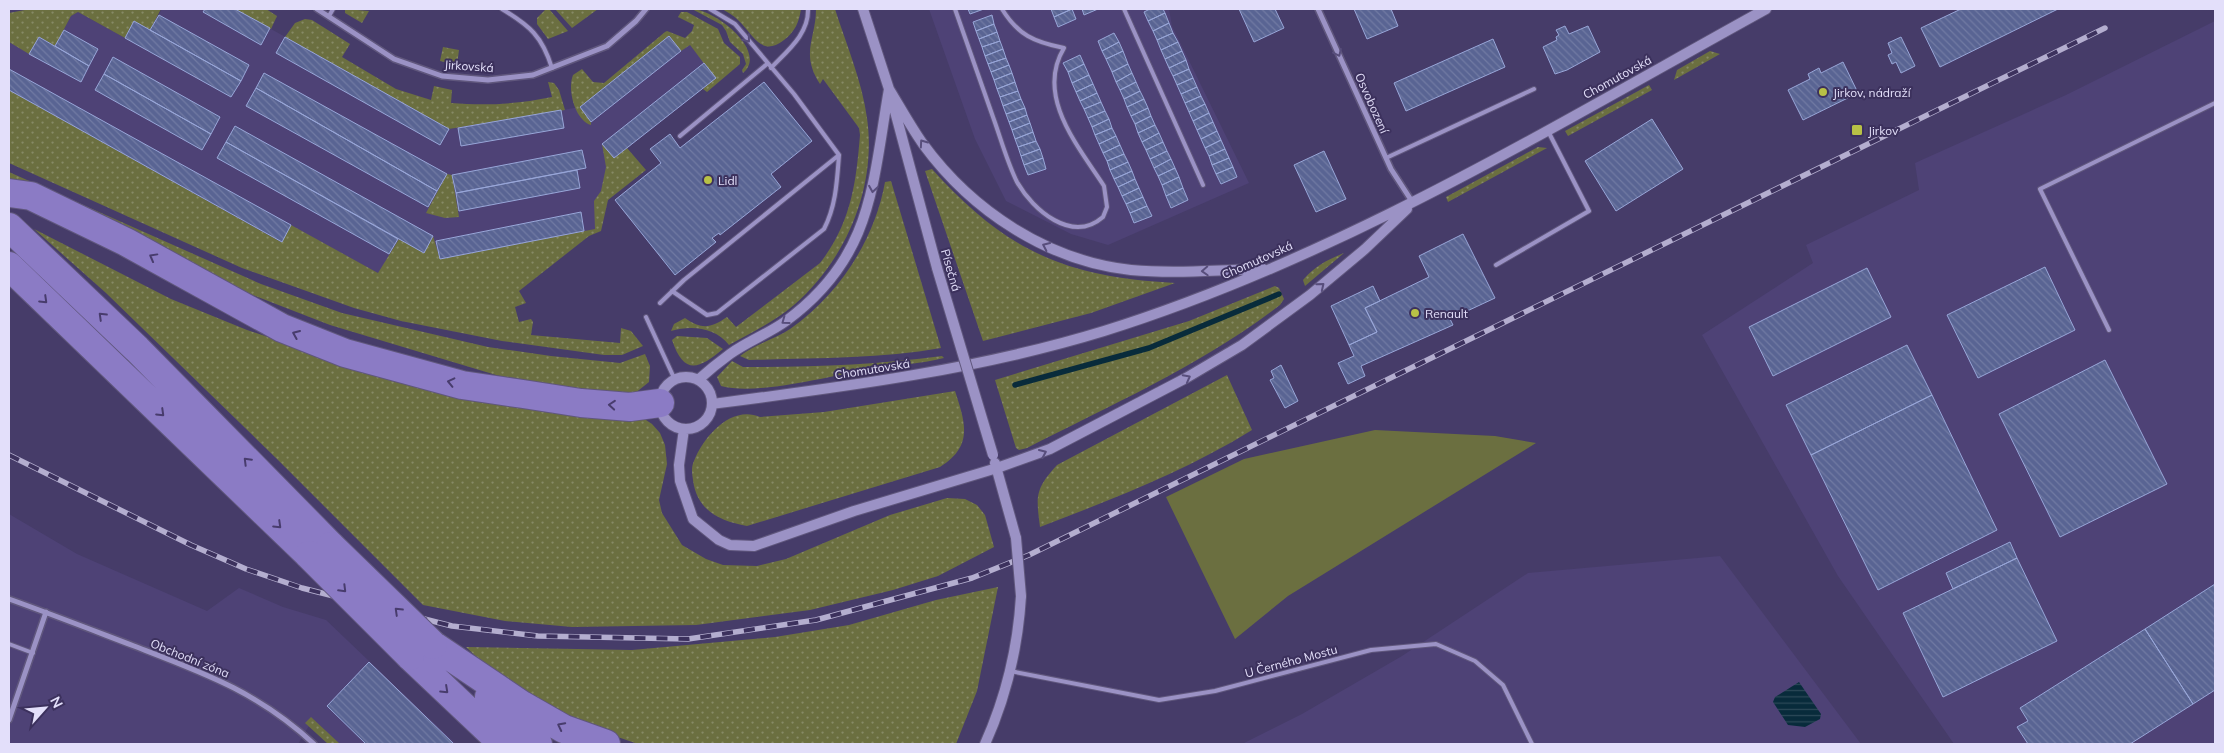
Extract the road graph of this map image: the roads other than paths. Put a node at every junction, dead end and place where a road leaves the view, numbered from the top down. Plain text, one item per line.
1 (317, 9) edge
2 (334, 9) edge
3 (502, 9) edge
4 (646, 9) edge
5 (710, 9) edge
6 (808, 9) edge
7 (863, 9) edge
8 (955, 9) edge
9 (1002, 9) edge
10 (1124, 9) edge
11 (1318, 9) edge
12 (1766, 9) edge
13 (329, 16) junction
14 (767, 64) junction
15 (552, 68) junction
16 (771, 68) junction
17 (889, 89) junction
18 (1534, 89) dead end
19 (2215, 103) edge
20 (1547, 129) junction
21 (680, 136) dead end
22 (839, 155) junction
23 (1386, 158) junction
24 (1203, 185) dead end
25 (9, 194) edge
26 (1413, 203) junction
27 (9, 227) edge
28 (1496, 265) dead end
29 (9, 266) edge
30 (1271, 269) junction
31 (672, 291) junction
32 (660, 303) dead end
33 (646, 317) dead end
34 (2109, 330) dead end
35 (675, 380) junction
36 (698, 380) junction
37 (660, 403) junction
38 (712, 404) junction
39 (684, 429) junction
40 (997, 468) junction
41 (320, 550) junction
42 (9, 599) edge
43 (46, 612) junction
44 (9, 644) edge
45 (422, 651) junction
46 (33, 653) junction
47 (1010, 670) junction
48 (9, 720) edge
49 (314, 744) edge
50 (503, 744) edge
51 (538, 744) edge
52 (606, 744) edge
53 (985, 744) edge
54 (1532, 744) edge

1 - 13 street, Jirkovská
2 - 13 lane
3 - 15 lane
4 - 15 street, Jirkovská
5 -> 14 lane
6 - 16 lane
7 - 17 street, Písečná
8 - 9 lane
10 - 24 lane
11 -> 23 street, Osvobození
12 - 20 street, Chomutovská
13 - 15 street, Jirkovská
14 - 16 lane
14 - 21 lane
16 - 22 lane
30 -> 17 street
17 -> 36 street
17 - 40 street, Písečná, bridge
18 - 23 lane
19 - 34 lane
20 - 26 street, Chomutovská
20 - 28 lane
22 - 31 lane
22 - 31 lane
23 - 26 street, Osvobození
37 -> 25 highway
26 - 30 street, Chomutovská
40 -> 26 street
41 -> 27 highway
29 -> 41 highway
30 - 38 street, Chomutovská
31 - 32 lane
33 - 35 lane
35 - 36 street
35 - 37 street
36 - 38 street
37 - 39 street
38 - 39 street
39 - 40 street
40 - 47 street, Písečná, bridge
41 - 45 highway, bridge
42 - 43 street, Obchodní zóna
43 - 46 street
43 - 49 street, Obchodní zóna
44 - 46 lane
45 -> 50 highway
45 - 51 highway
52 -> 45 highway
46 - 48 street
47 - 53 street, Písečná
47 - 54 lane, U Černého Mostu

